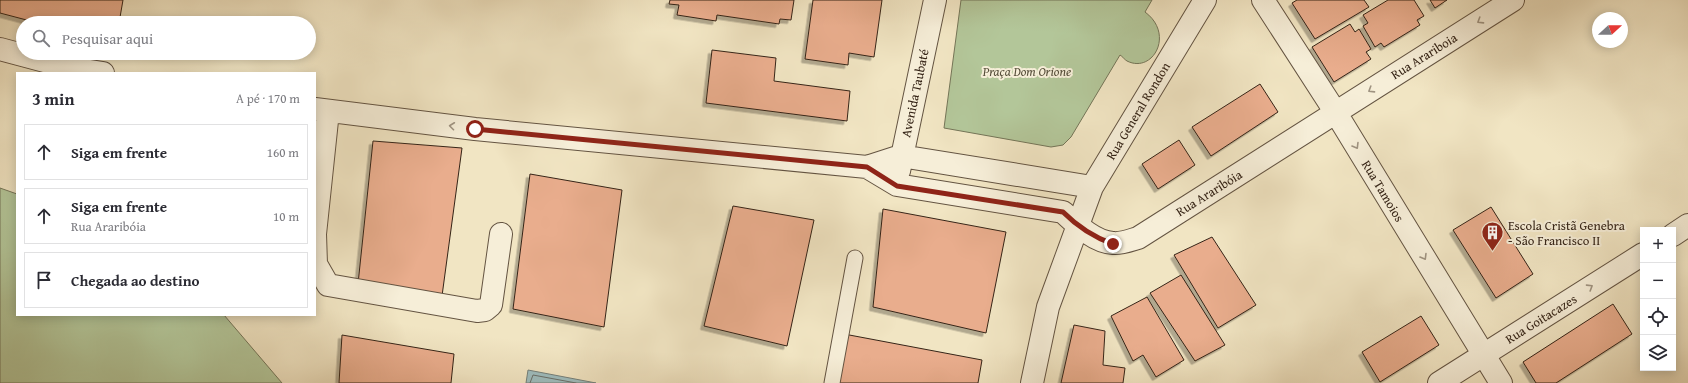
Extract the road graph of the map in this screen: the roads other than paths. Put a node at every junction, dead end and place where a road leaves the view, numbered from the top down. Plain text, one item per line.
1 (936, 0) edge
2 (1205, 0) edge
3 (1263, 0) edge
4 (1513, 0) edge
5 (0, 49) edge
6 (16, 53) edge
7 (41, 60) edge
8 (97, 72) edge
9 (321, 110) edge
10 (1336, 113) junction
11 (901, 156) junction
12 (867, 167) junction
13 (897, 186) junction
14 (1092, 187) junction
15 (316, 213) edge
16 (1688, 225) edge
17 (1078, 226) junction
18 (1676, 233) edge
19 (501, 234) dead end
20 (1640, 256) edge
21 (855, 258) dead end
22 (316, 264) edge
23 (1484, 355) junction
24 (832, 383) edge
25 (1032, 383) edge
26 (1439, 383) edge
27 (1501, 383) edge

1 - 11 street, Avenida Taubaté
2 - 14 street, Rua General Rondon
3 - 10 street, Rua Tamoios
4 -> 10 street, Rua Arariboia
5 - 6 street
7 - 8 street
12 -> 9 street
9 - 15 street
10 - 17 street, Rua Araribóia
10 -> 23 street, Rua Tamoios
11 - 12 street
11 - 13 street, Avenida Taubaté
11 - 14 street
12 - 13 street
13 - 17 street, Rua Araribóia
14 - 17 street, Rua General Rondon
16 - 18 street
17 - 25 street, Rua General Rondon
19 - 22 street
23 -> 20 street, Rua Goitacazes
21 - 24 lane
23 - 26 street, Rua Goitacazes
23 - 27 street, Rua Tamoios

